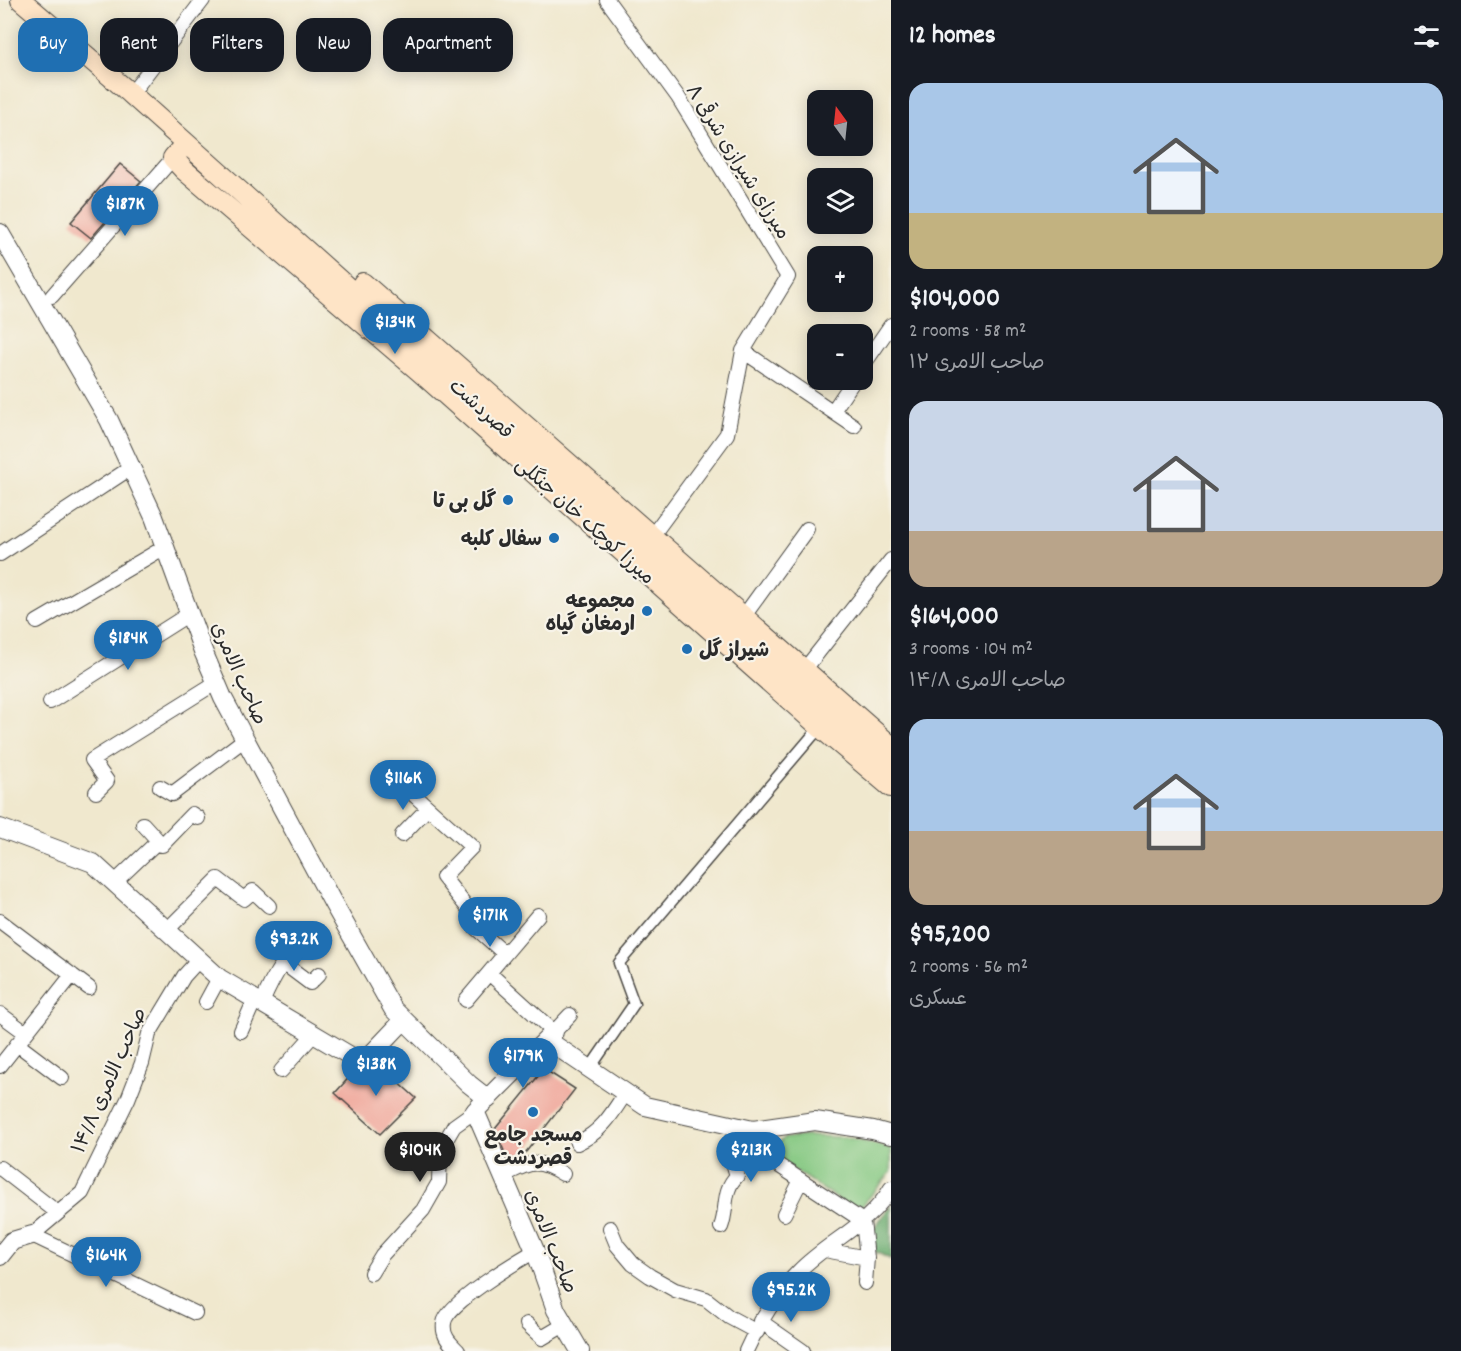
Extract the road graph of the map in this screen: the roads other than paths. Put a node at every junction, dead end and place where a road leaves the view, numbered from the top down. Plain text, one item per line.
1 (21, 0) edge
2 (40, 0) edge
3 (203, 0) edge
4 (607, 0) edge
5 (138, 85) junction
6 (179, 151) junction
7 (0, 233) edge
8 (52, 296) dead end
9 (891, 325) edge
10 (743, 351) junction
11 (873, 351) edge
12 (847, 390) edge
13 (833, 411) junction
14 (854, 426) dead end
15 (532, 462) junction
16 (132, 467) junction
17 (807, 529) dead end
18 (652, 536) junction
19 (165, 547) junction
20 (0, 554) edge
21 (891, 560) edge
22 (189, 614) junction
23 (739, 621) junction
24 (37, 622) dead end
25 (800, 674) junction
26 (217, 682) junction
27 (50, 702) dead end
28 (820, 727) junction
29 (245, 739) junction
30 (891, 746) edge
31 (891, 766) edge
32 (403, 785) dead end
33 (160, 787) dead end
34 (891, 787) edge
35 (96, 792) dead end
36 (428, 808) junction
37 (198, 818) dead end
38 (142, 824) dead end
39 (0, 828) edge
40 (402, 835) dead end
41 (162, 845) junction
42 (115, 882) junction
43 (269, 906) dead end
44 (538, 915) dead end
45 (0, 921) edge
46 (166, 931) junction
47 (312, 931) dead end
48 (505, 954) junction
49 (206, 961) junction
50 (282, 962) junction
51 (489, 973) junction
52 (319, 974) dead end
53 (72, 975) junction
54 (219, 978) junction
55 (88, 988) dead end
56 (466, 1000) dead end
57 (258, 1001) junction
58 (206, 1002) dead end
59 (0, 1014) edge
60 (570, 1015) dead end
61 (404, 1020) junction
62 (241, 1031) dead end
63 (26, 1033) junction
64 (314, 1034) junction
65 (551, 1036) junction
66 (17, 1044) junction
67 (0, 1066) edge
68 (590, 1068) junction
69 (281, 1071) dead end
70 (62, 1078) dead end
71 (626, 1092) junction
72 (481, 1105) junction
73 (736, 1126) junction
74 (891, 1135) edge
75 (577, 1143) dead end
76 (0, 1168) edge
77 (563, 1174) dead end
78 (502, 1176) junction
79 (801, 1180) junction
80 (891, 1188) edge
81 (58, 1213) junction
82 (784, 1214) dead end
83 (863, 1221) junction
84 (721, 1227) dead end
85 (610, 1228) dead end
86 (32, 1234) junction
87 (825, 1250) junction
88 (535, 1251) junction
89 (0, 1256) edge
90 (867, 1258) junction
91 (371, 1273) dead end
92 (865, 1283) dead end
93 (195, 1313) dead end
94 (527, 1324) dead end
95 (564, 1325) junction
96 (759, 1327) junction
97 (458, 1351) edge
98 (580, 1351) edge
99 (746, 1351) edge
100 (802, 1351) edge

1 - 6 main road, قصردشت
2 - 5 main road, قصردشت
3 - 5 street
4 - 10 street, ۸ میرزای شیرازی شرقی
5 - 18 main road, قصردشت
6 - 8 street
6 - 15 main road, قصردشت
7 - 16 street, صاحب الامری
9 - 11 street
10 - 13 street
10 - 18 street, ۸ میرزای شیرازی شرقی
12 - 13 street
13 - 14 street
15 - 23 main road, قصردشت
15 - 28 main road, میرزا کوچک خان جنگلی
16 - 19 street, صاحب الامری
16 - 20 street
17 - 23 street
18 - 23 main road, قصردشت
19 - 22 street, صاحب الامری
19 - 24 street
21 - 25 street
22 - 26 street, صاحب الامری
22 - 27 street
23 - 25 main road, قصردشت
25 - 30 main road, قصردشت
25 - 31 main road, قصردشت
26 - 29 street, صاحب الامری
26 - 35 street
28 - 34 main road, میرزا کوچک خان جنگلی
28 - 68 street
29 - 33 street
29 - 61 street, صاحب الامری
32 - 36 street
36 - 40 street
36 - 48 street
37 - 41 street
38 - 41 street
39 - 42 street
41 - 42 street
42 - 46 street
43 - 46 street
44 - 48 street
45 - 53 street
46 - 49 street
47 - 50 street
48 - 51 street
49 - 54 street
49 - 81 street, صاحب الامری ۱۴/۸
50 - 52 street
50 - 57 street
51 - 56 street
51 - 65 street
53 - 55 street
53 - 63 street
54 - 57 street
54 - 58 street
57 - 62 street
57 - 64 street
59 - 63 street
60 - 65 street
61 - 64 street
61 - 72 street, صاحب الامری
63 - 66 street
64 - 69 street
65 - 68 street
65 - 72 street
66 - 67 street
66 - 70 street
68 - 71 street
71 - 73 street
71 - 75 street
72 - 78 street, صاحب الامری
72 - 91 street
73 - 74 street
73 - 79 street
73 - 84 street
76 - 81 street
77 - 78 street
78 - 88 street, صاحب الامری
79 - 82 street
79 - 83 street
80 - 83 street
81 - 86 street, صاحب الامری ۱۴/۸
83 - 87 street
83 - 90 street
85 - 96 street
86 - 89 street, صاحب الامری ۱۴/۸
86 - 93 street
87 - 90 street
87 - 96 street
88 - 95 street, صاحب الامری
88 - 97 street
90 - 92 street
94 - 95 street
95 - 98 street, صاحب الامری
96 - 99 street
96 - 100 street

